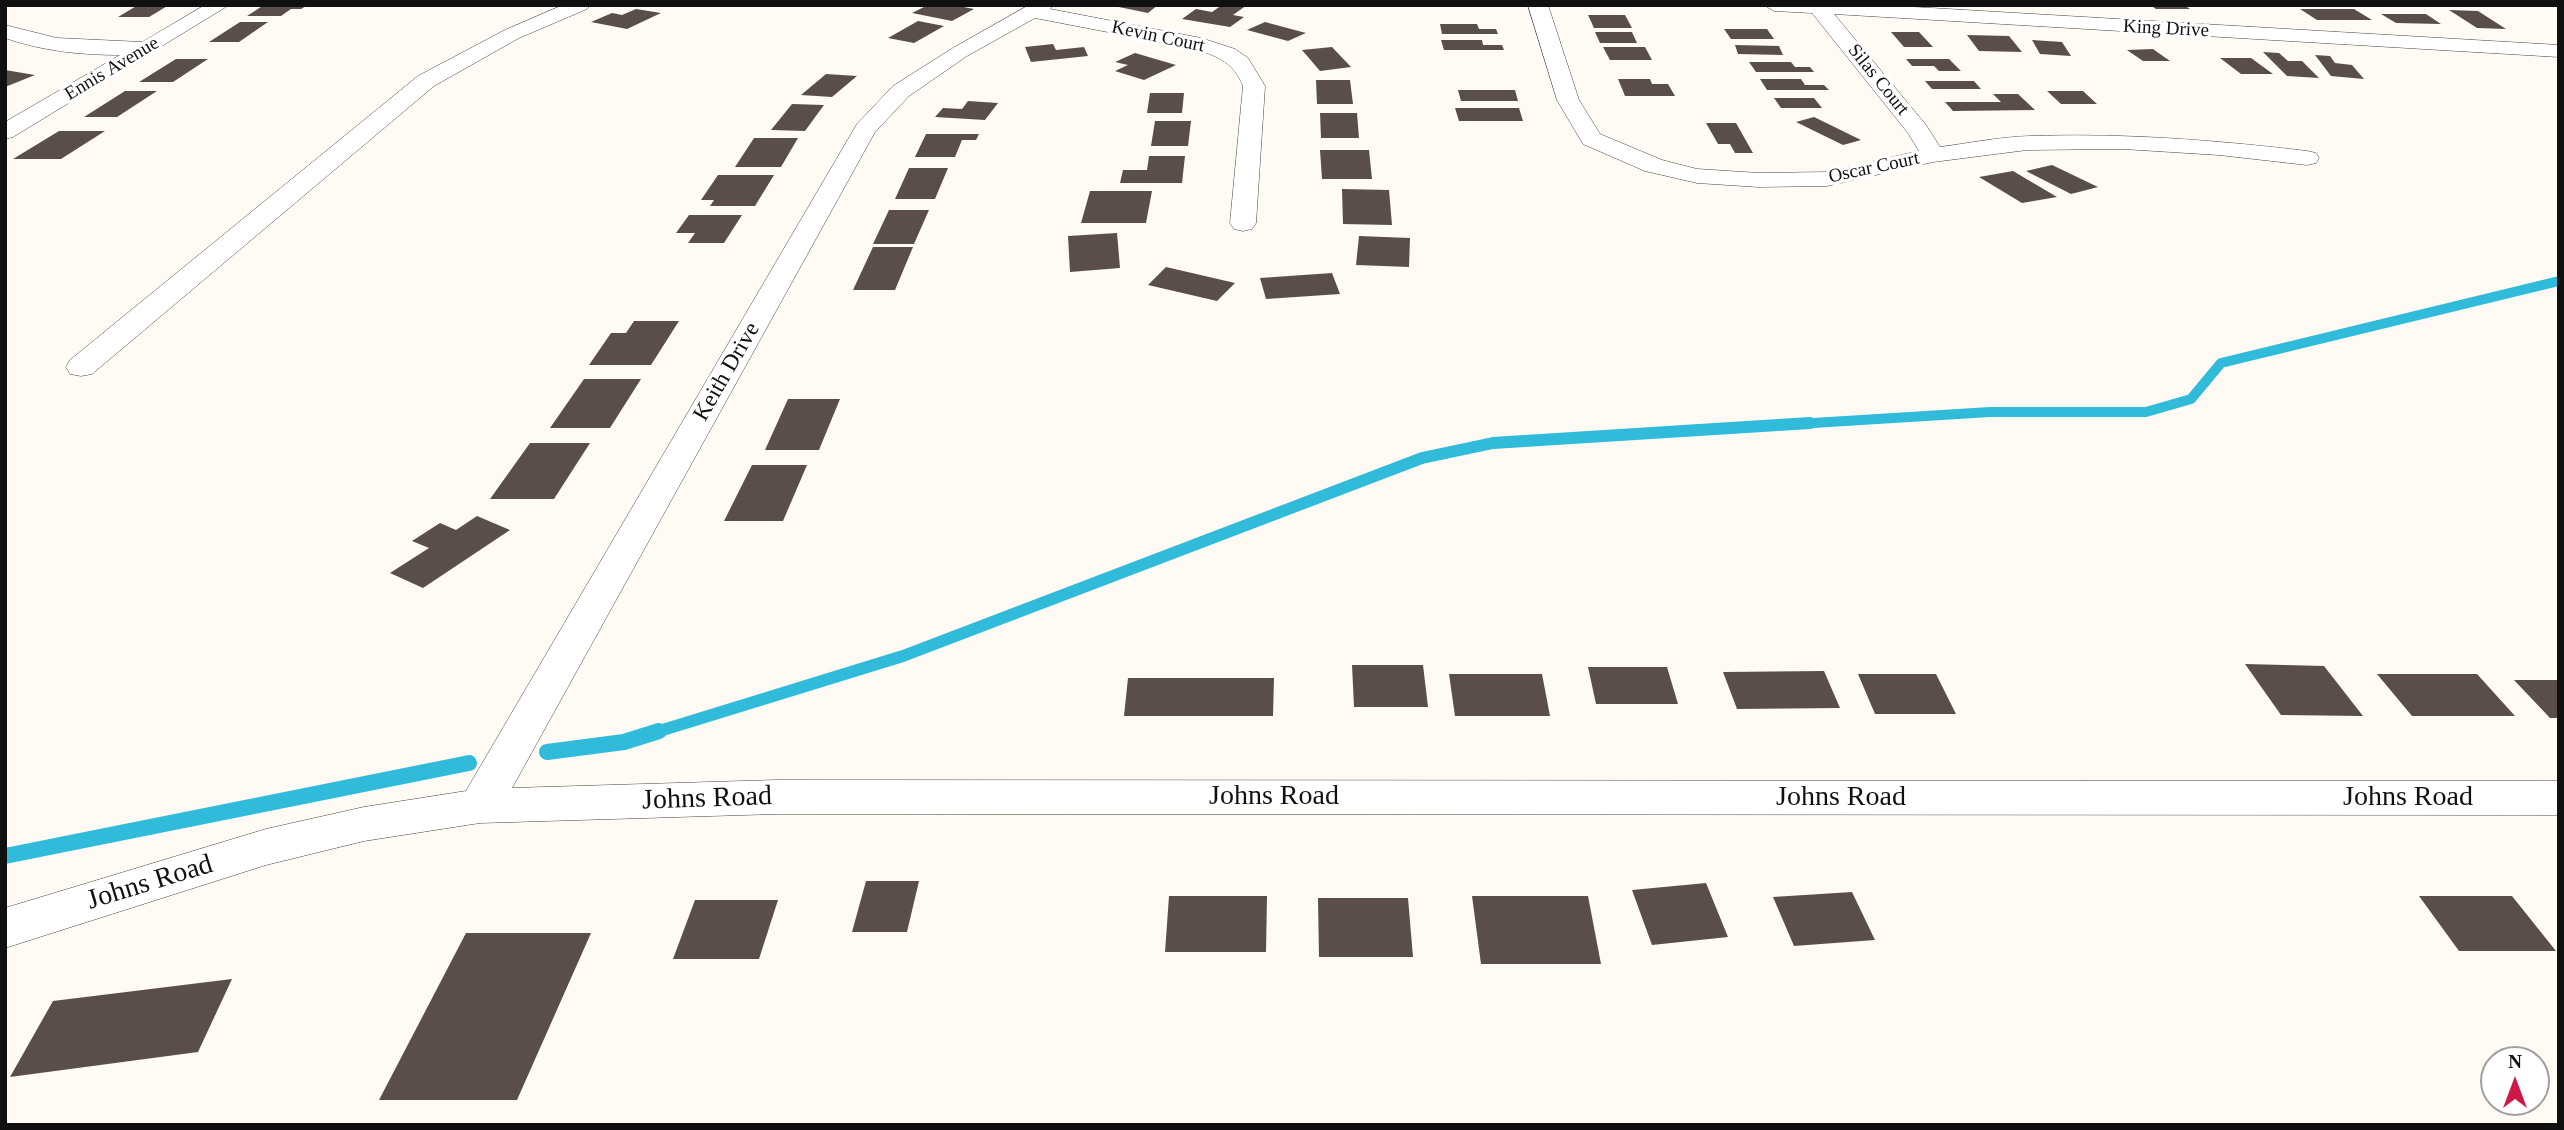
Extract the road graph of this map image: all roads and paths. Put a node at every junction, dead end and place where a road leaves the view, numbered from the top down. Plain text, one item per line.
1 (219, 5) edge
2 (580, 5) edge
3 (1538, 5) edge
4 (1774, 5) edge
5 (2094, 5) edge
6 (1818, 8) junction
7 (1038, 9) edge
8 (2119, 26) junction
9 (5, 31) edge
10 (148, 48) junction
11 (2559, 51) edge
12 (5, 132) edge
13 (1933, 155) junction
14 (2307, 158) dead end
15 (1243, 223) dead end
16 (81, 367) dead end
17 (2559, 799) edge
18 (480, 806) junction
19 (5, 928) edge

1 - 10 street, Ennis Avenue
2 - 16 street
3 - 13 street, Oscar Court
4 - 6 street, King Drive
5 - 8 street
6 - 8 street, King Drive
6 - 13 street, Silas Court
7 - 15 street, Kevin Court
7 - 18 street, Keith Drive
8 - 11 street, King Drive
9 - 10 street
10 - 12 street, Ennis Avenue
13 - 14 street, Oscar Court
17 - 18 street, Johns Road
18 - 19 street, Johns Road

